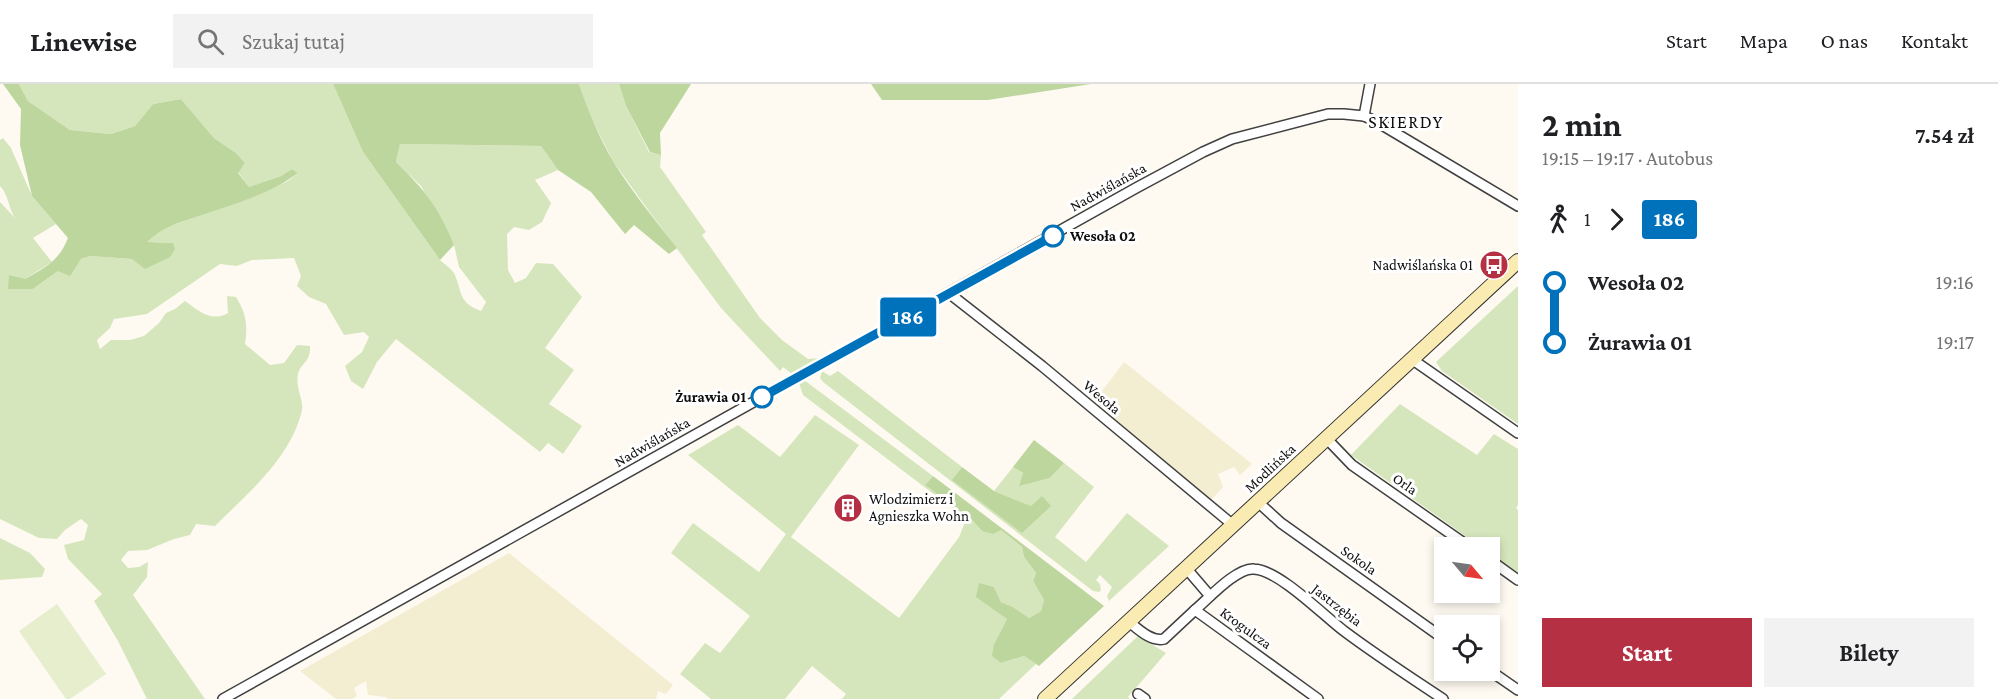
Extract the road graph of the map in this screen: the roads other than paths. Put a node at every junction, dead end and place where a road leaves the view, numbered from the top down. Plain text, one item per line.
1 (1370, 84) edge
2 (1364, 116) junction
3 (1518, 206) edge
4 (1518, 261) edge
5 (950, 294) junction
6 (1413, 360) junction
7 (1518, 434) edge
8 (1327, 439) junction
9 (1258, 502) junction
10 (1233, 525) junction
11 (1455, 537) edge
12 (1500, 567) edge
13 (1186, 568) junction
14 (1518, 580) edge
15 (1210, 596) junction
16 (1195, 610) junction
17 (1128, 621) junction
18 (1434, 632) edge
19 (1500, 678) edge
20 (1518, 690) edge
21 (223, 699) edge
22 (1045, 699) edge
23 (1318, 699) edge
24 (1443, 699) edge

1 - 2 street
2 - 3 street, Nadwiślańska
2 - 5 street, Nadwiślańska
4 - 6 main road, Modlińska
5 - 10 street, Wesoła
5 - 21 street, Nadwiślańska
6 - 7 street
6 - 8 main road, Modlińska
8 - 9 main road, Modlińska
8 - 11 street, Orla
9 - 10 main road, Modlińska
9 - 18 street, Sokola
10 - 13 main road, Modlińska
12 - 14 street
13 - 15 street
13 - 17 main road, Modlińska
15 - 16 street, Jastrzębia
15 - 24 street, Jastrzębia
16 - 17 street
16 - 23 street, Krogulcza
17 - 22 main road, Modlińska
19 - 20 street

